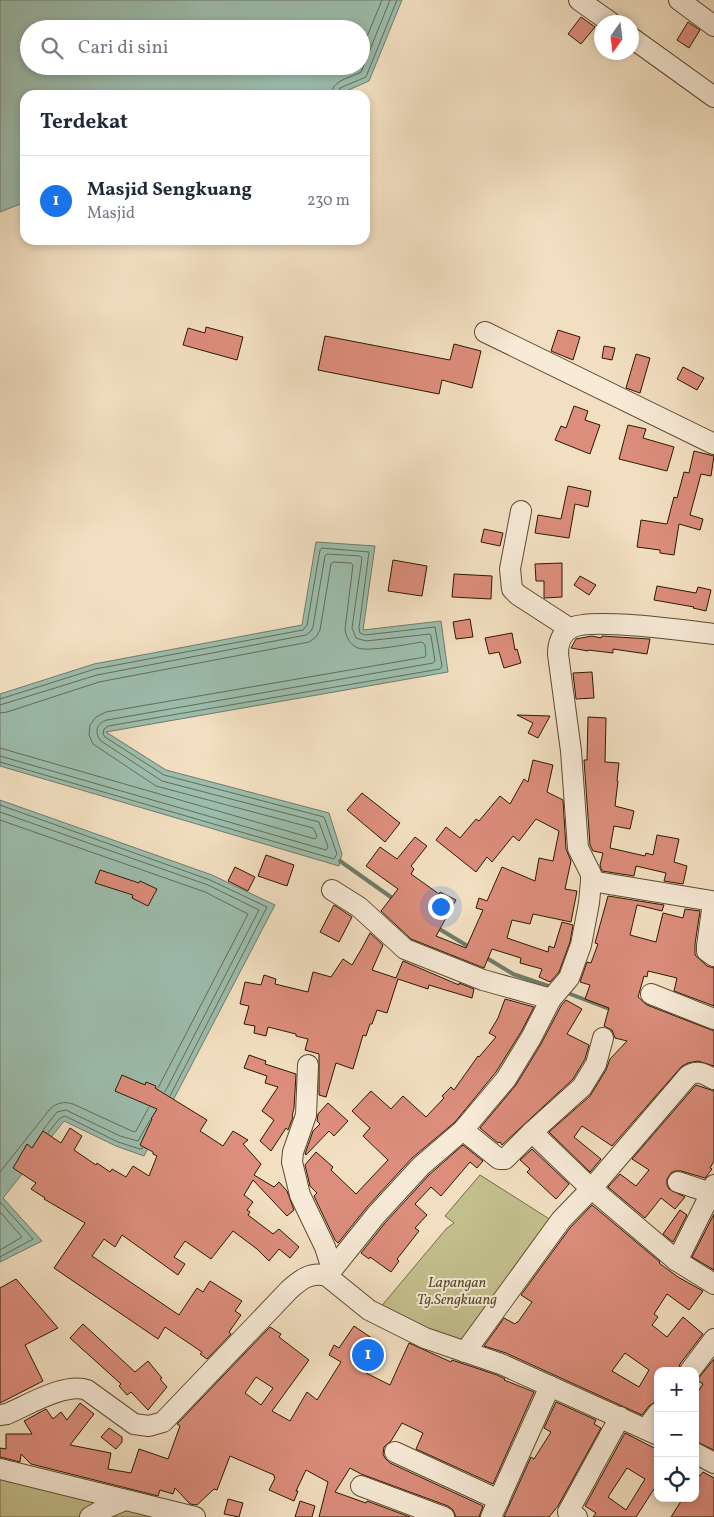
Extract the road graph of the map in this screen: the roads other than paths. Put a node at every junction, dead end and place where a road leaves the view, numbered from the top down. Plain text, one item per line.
1 (578, 0) edge
2 (679, 0) edge
3 (600, 15) edge
4 (714, 26) edge
5 (639, 43) edge
6 (714, 97) edge
7 (485, 332) dead end
8 (714, 444) edge
9 (520, 511) dead end
10 (569, 628) junction
11 (714, 634) edge
12 (591, 881) junction
13 (332, 890) dead end
14 (714, 956) edge
15 (651, 994) dead end
16 (553, 996) junction
17 (714, 1018) edge
18 (603, 1038) dead end
19 (308, 1065) dead end
20 (714, 1079) edge
21 (464, 1130) junction
22 (532, 1132) junction
23 (678, 1182) dead end
24 (592, 1188) junction
25 (712, 1189) edge
26 (677, 1261) junction
27 (330, 1272) junction
28 (714, 1284) edge
29 (714, 1338) edge
30 (465, 1352) junction
31 (693, 1367) edge
32 (550, 1386) junction
33 (0, 1415) edge
34 (620, 1417) junction
35 (652, 1432) edge
36 (395, 1452) dead end
37 (699, 1455) edge
38 (714, 1463) edge
39 (0, 1469) edge
40 (361, 1486) dead end
41 (125, 1500) junction
42 (495, 1508) edge
43 (570, 1515) edge
44 (90, 1517) edge
45 (195, 1517) edge
46 (444, 1517) edge

1 - 3 street
2 - 4 street
5 - 6 street
7 - 8 street
9 - 10 street
10 - 11 street
10 - 12 street
12 - 14 street
12 - 16 street
13 - 16 street
15 - 17 street
16 - 21 street
18 - 22 street
19 - 27 street
20 - 24 street
21 - 22 street
21 - 27 street
22 - 24 street
23 - 25 street
24 - 26 street
24 - 30 street
25 - 26 street
26 - 28 street
27 - 30 street
27 - 33 street
29 - 31 street
30 - 32 street
32 - 34 street
32 - 42 street
34 - 35 street
34 - 43 street
36 - 42 street
37 - 38 street
39 - 41 street
40 - 46 street
41 - 44 street
41 - 45 street

